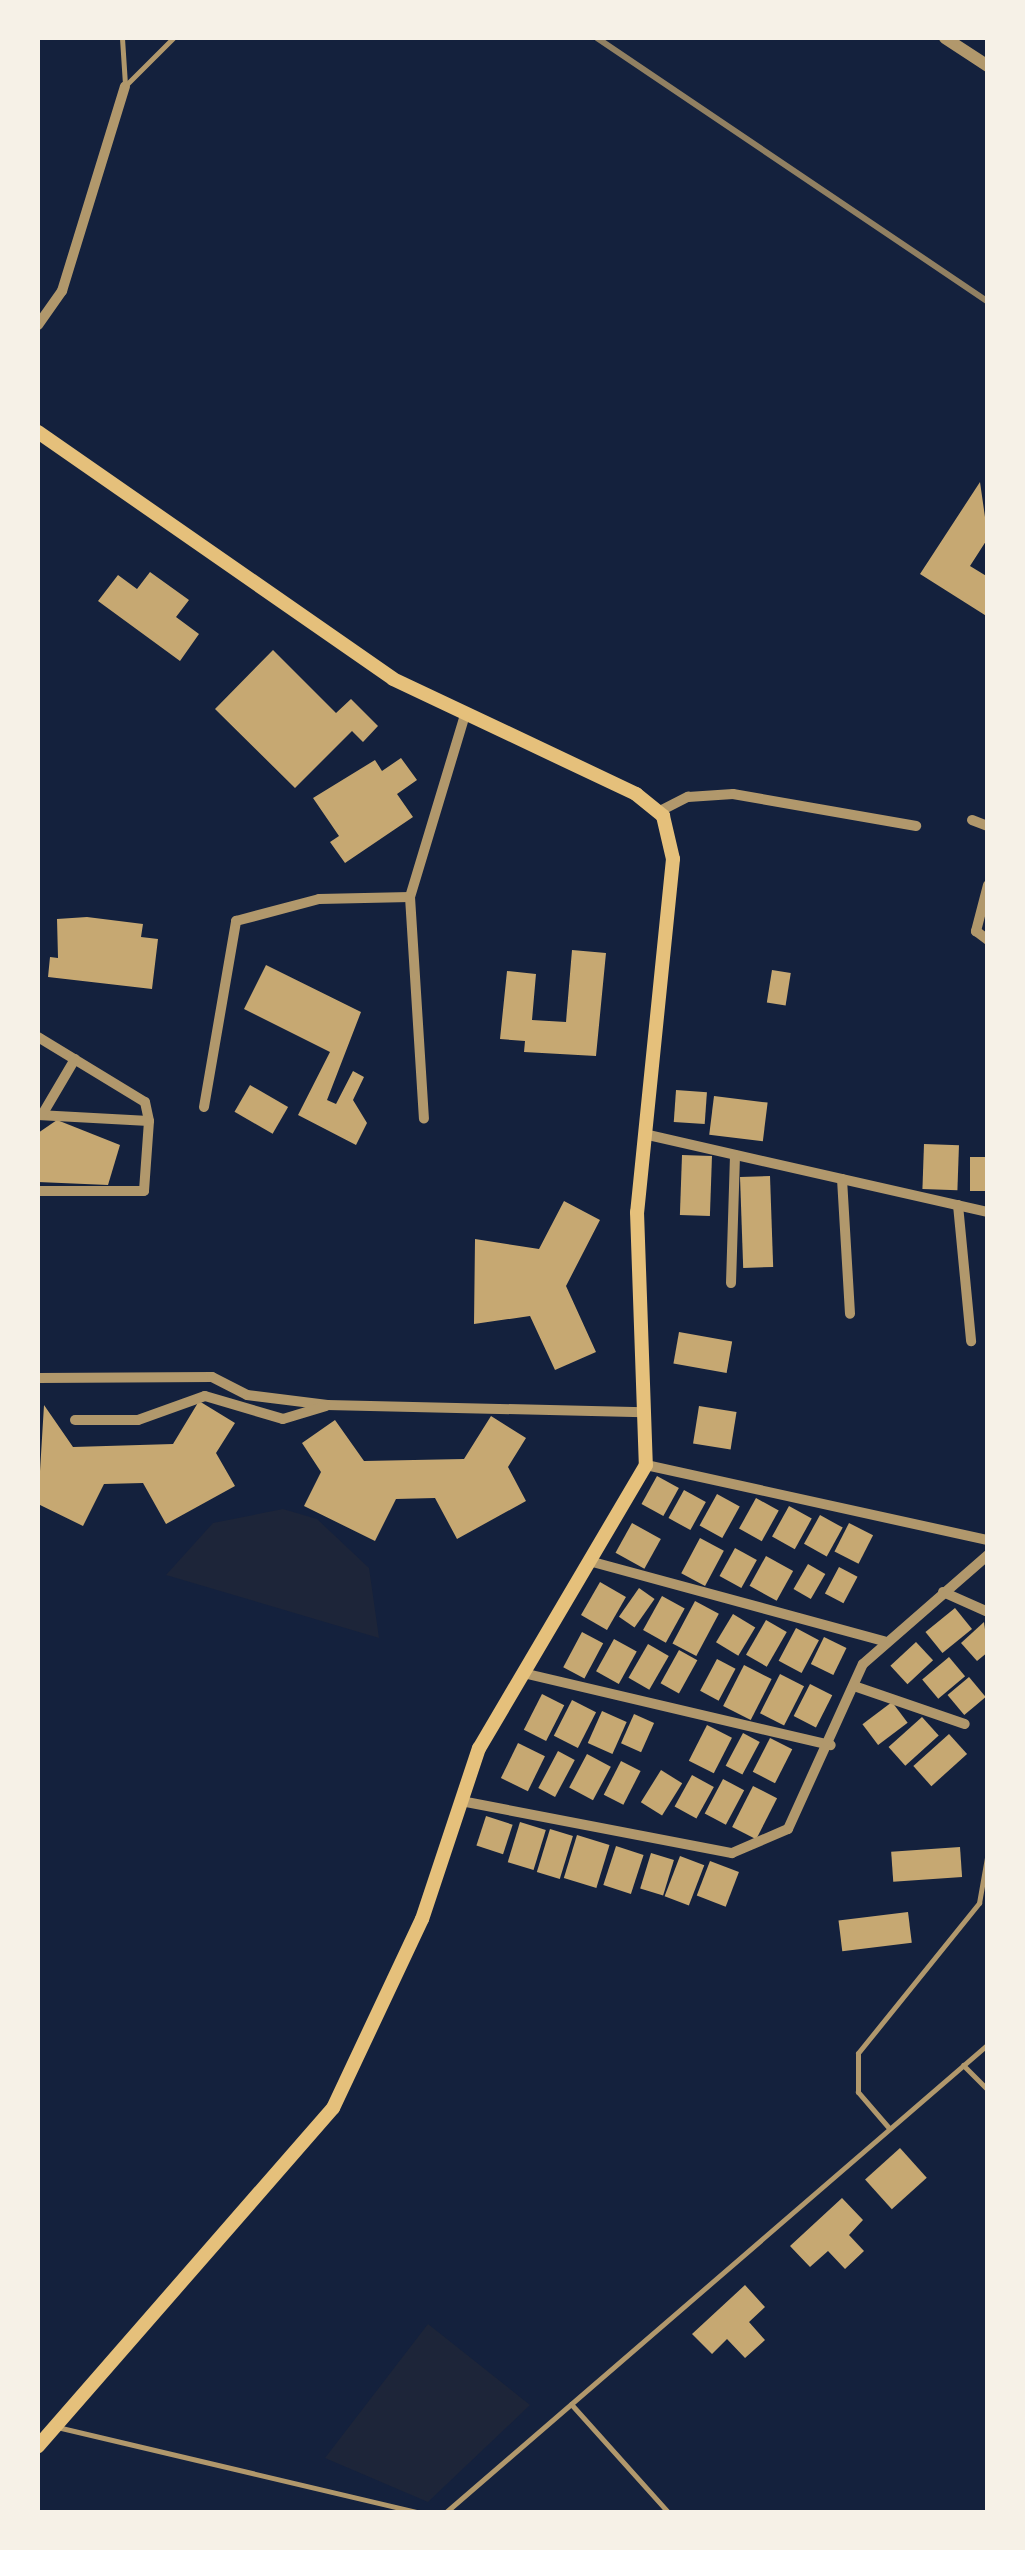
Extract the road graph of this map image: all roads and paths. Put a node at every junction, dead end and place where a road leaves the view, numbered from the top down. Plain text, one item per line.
1 (122, 38) edge
2 (173, 38) edge
3 (945, 38) edge
4 (988, 66) edge
5 (125, 86) junction
6 (38, 324) edge
7 (38, 432) edge
8 (465, 715) junction
9 (658, 812) junction
10 (972, 820) dead end
11 (916, 826) dead end
12 (988, 826) edge
13 (988, 885) edge
14 (410, 896) junction
15 (988, 940) edge
16 (38, 1037) edge
17 (75, 1059) junction
18 (204, 1107) dead end
19 (40, 1115) edge
20 (424, 1119) dead end
21 (148, 1121) junction
22 (644, 1134) junction
23 (736, 1155) junction
24 (842, 1179) junction
25 (38, 1192) edge
26 (958, 1205) junction
27 (988, 1212) edge
28 (731, 1283) dead end
29 (850, 1314) dead end
30 (971, 1341) dead end
31 (38, 1378) edge
32 (326, 1405) junction
33 (644, 1412) junction
34 (74, 1420) dead end
35 (646, 1465) junction
36 (988, 1540) edge
37 (988, 1555) edge
38 (589, 1561) junction
39 (943, 1592) junction
40 (988, 1612) edge
41 (884, 1641) junction
42 (523, 1673) junction
43 (854, 1686) junction
44 (965, 1724) dead end
45 (831, 1745) junction
46 (461, 1801) junction
47 (988, 1852) edge
48 (988, 2044) edge
49 (963, 2066) junction
50 (988, 2090) edge
51 (890, 2129) junction
52 (571, 2404) junction
53 (49, 2426) junction
54 (38, 2446) edge
55 (416, 2512) edge
56 (446, 2512) edge
57 (668, 2512) edge

1 - 5 lane
2 - 5 lane
3 - 4 street
5 - 6 street
7 - 8 main road
8 - 9 main road
8 - 14 street
9 - 11 street
9 - 22 main road
10 - 12 street
13 - 15 street
14 - 18 street
14 - 20 street
16 - 17 street
17 - 19 street
17 - 21 street
19 - 21 street
21 - 25 street
22 - 23 street
22 - 33 main road
23 - 24 street
23 - 28 street
24 - 26 street
24 - 29 street
26 - 27 street
26 - 30 street
31 - 32 street
32 - 33 street
32 - 34 street
33 - 35 main road
35 - 36 street
35 - 38 main road
37 - 39 street
38 - 41 street
38 - 42 main road
39 - 40 street
39 - 41 street
41 - 43 street
42 - 45 street
42 - 46 main road
43 - 44 street
43 - 45 street
45 - 46 street
46 - 53 main road
47 - 51 lane
48 - 49 lane
49 - 50 lane
49 - 51 lane
51 - 52 lane
52 - 56 lane
52 - 57 lane
53 - 54 main road
53 - 55 lane

